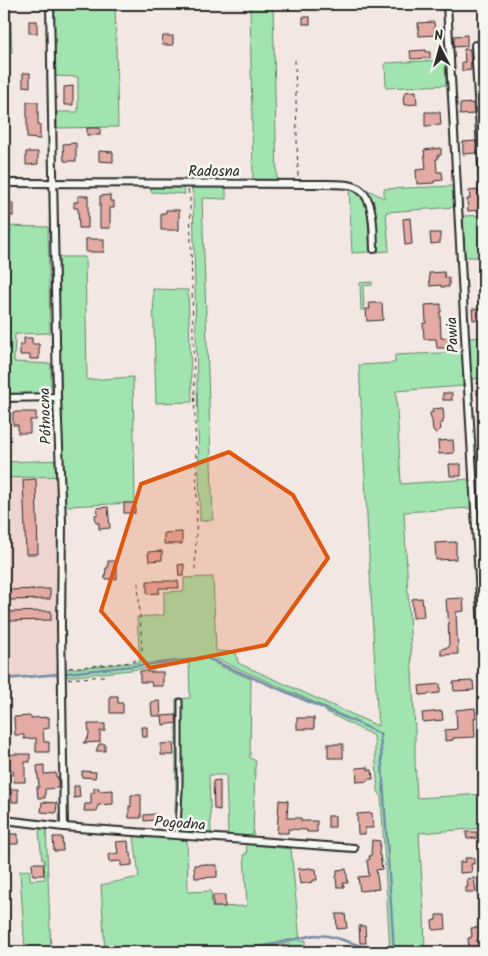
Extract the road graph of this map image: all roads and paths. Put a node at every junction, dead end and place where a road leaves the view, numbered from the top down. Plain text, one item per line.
1 (50, 4) edge
2 (447, 4) edge
3 (475, 45) dead end
4 (295, 60) dead end
5 (4, 183) edge
6 (54, 184) junction
7 (184, 184) junction
8 (298, 184) junction
9 (484, 200) edge
10 (374, 250) dead end
11 (57, 397) junction
12 (4, 398) edge
13 (195, 569) dead end
14 (138, 582) dead end
15 (484, 660) edge
16 (484, 665) edge
17 (62, 668) junction
18 (104, 676) dead end
19 (62, 680) junction
20 (180, 701) dead end
21 (4, 820) edge
22 (64, 827) junction
23 (176, 835) junction
24 (354, 848) dead end

1 - 6 street, Północna
2 - 15 street, Pawia
3 - 9 street
4 - 8 path
5 - 6 street, Radosna
6 - 7 street, Radosna
6 - 11 street, Północna
7 - 8 street, Radosna
7 - 13 path
8 - 10 street, Radosna
11 - 12 street
11 - 17 street, Północna
14 - 17 path
15 - 16 street, Pawia
17 - 19 street, Północna
18 - 19 path
19 - 22 street, Północna
20 - 23 lane
21 - 22 street, Pogodna
22 - 23 street, Pogodna
23 - 24 street, Pogodna

